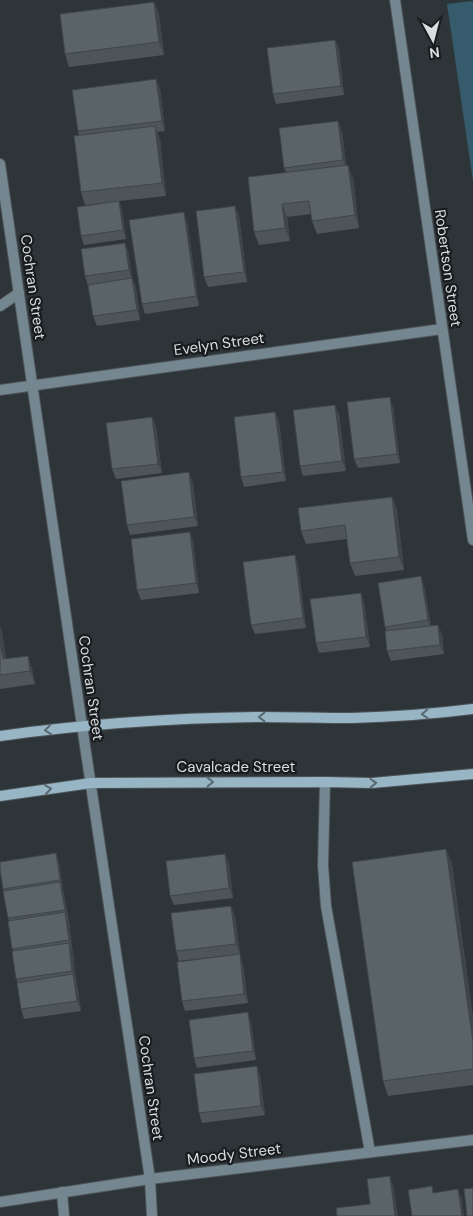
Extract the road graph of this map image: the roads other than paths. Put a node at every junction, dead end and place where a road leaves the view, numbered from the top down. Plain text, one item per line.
1 (395, 0) edge
2 (0, 164) edge
3 (18, 293) junction
4 (0, 306) edge
5 (442, 329) junction
6 (32, 386) junction
7 (0, 390) edge
8 (473, 540) edge
9 (473, 709) edge
10 (82, 726) junction
11 (0, 736) edge
12 (473, 774) edge
13 (325, 782) junction
14 (91, 783) junction
15 (0, 796) edge
16 (473, 1140) edge
17 (370, 1152) junction
18 (150, 1179) junction
19 (62, 1192) junction
20 (0, 1202) edge
21 (64, 1216) edge
22 (152, 1216) edge

1 - 5 street, Robertson Street
2 - 3 street, Cochran Street
3 - 4 street
3 - 6 street, Cochran Street
5 - 6 street, Evelyn Street
5 - 8 street, Robertson Street
6 - 7 street, Evelyn Street
6 - 10 street, Cochran Street
9 -> 10 main road
10 -> 11 main road
10 - 14 street, Cochran Street
13 -> 12 main road, Cavalcade Street
14 -> 13 main road, Cavalcade Street
13 - 17 street
15 -> 14 main road, Cavalcade Street
14 - 18 street, Cochran Street
16 - 17 street, Moody Street
17 - 18 street, Moody Street
18 - 19 street, Moody Street
18 - 22 street, Cochran Street
19 - 20 street, Moody Street
19 - 21 street

